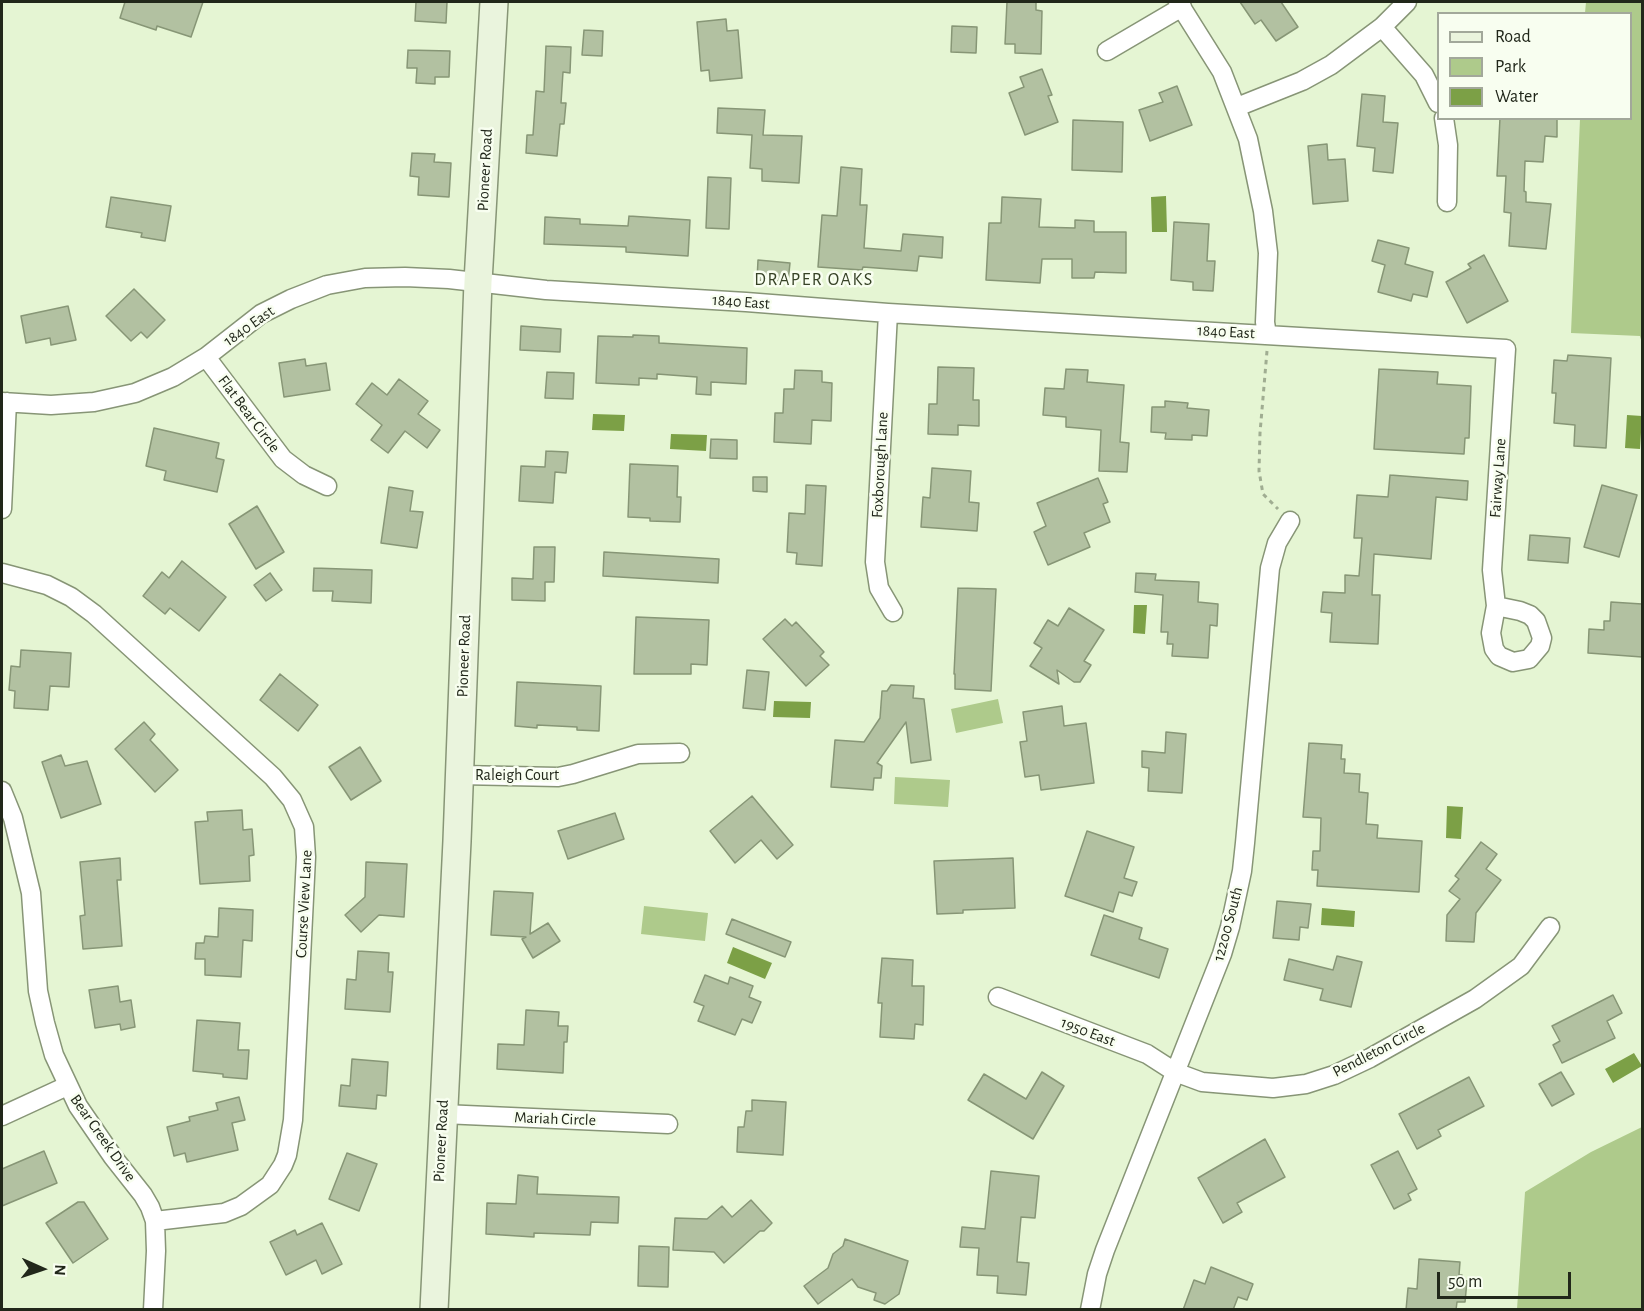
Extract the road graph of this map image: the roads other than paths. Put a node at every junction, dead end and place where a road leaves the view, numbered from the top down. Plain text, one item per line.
1 (494, 2) edge
2 (1407, 2) edge
3 (1180, 4) edge
4 (1382, 27) junction
5 (1107, 51) dead end
6 (1437, 101) edge
7 (1237, 107) junction
8 (1444, 120) edge
9 (1447, 202) dead end
10 (478, 282) junction
11 (888, 314) junction
12 (1267, 335) junction
13 (1506, 350) joint
14 (206, 357) junction
15 (4, 402) edge
16 (327, 486) dead end
17 (2, 508) edge
18 (1290, 521) road end
19 (2, 573) edge
20 (1496, 606) dead end
21 (893, 612) dead end
22 (680, 753) dead end
23 (459, 776) junction
24 (2, 791) edge
25 (1550, 927) dead end
26 (998, 997) dead end
27 (1175, 1072) junction
28 (67, 1086) junction
29 (443, 1114) junction
30 (2, 1116) edge
31 (668, 1124) dead end
32 (155, 1221) junction
33 (153, 1310) edge
34 (434, 1310) edge
35 (1090, 1310) edge

1 - 10 street, Pioneer Road
2 - 4 street
3 - 5 street
3 - 7 street
4 - 6 street
4 - 7 street
7 - 12 street
8 - 9 street
10 - 11 street, 1840 East
10 - 14 street, 1840 East
10 - 23 street, Pioneer Road
11 - 12 street, 1840 East
11 - 21 street, Foxborough Lane
12 - 13 street, 1840 East
13 - 20 street, Fairway Lane
14 - 15 street, 1840 East
14 - 16 street, Flat Bear Circle
15 - 17 street
18 - 27 street, 12200 South
19 - 32 street, Course View Lane
22 - 23 street, Raleigh Court
23 - 29 street, Pioneer Road
24 - 28 street, Bear Creek Drive
25 - 27 street, Pendleton Circle
26 - 27 street, 1950 East
27 - 35 street, 12200 South
28 - 30 street
28 - 32 street, Bear Creek Drive
29 - 31 street, Mariah Circle
29 - 34 street, Pioneer Road
32 - 33 street, Bear Creek Drive

